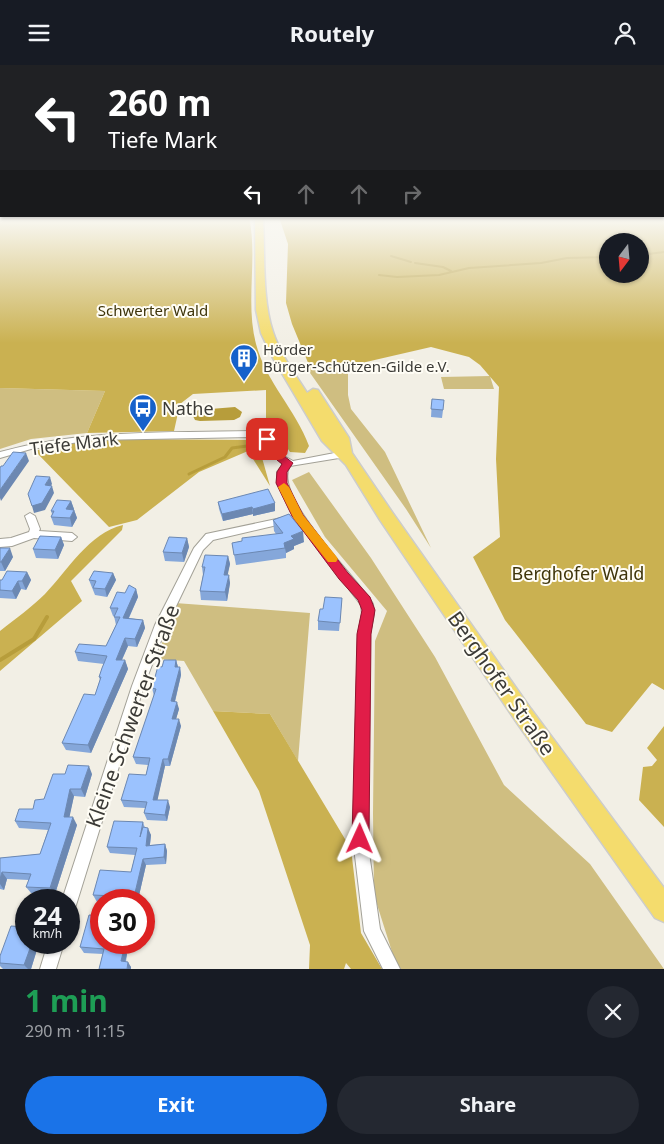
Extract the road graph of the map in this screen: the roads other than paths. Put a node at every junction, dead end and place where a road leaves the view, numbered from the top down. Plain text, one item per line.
1 (261, 259) edge
2 (269, 259) edge
3 (295, 374) junction
4 (345, 454) junction
5 (0, 455) edge
6 (288, 463) junction
7 (30, 516) dead end
8 (298, 516) junction
9 (33, 534) junction
10 (72, 537) dead end
11 (0, 543) edge
12 (74, 889) edge
13 (664, 909) edge
14 (53, 954) edge
15 (48, 969) edge
16 (392, 969) edge

1 - 3 main road
2 - 3 main road
3 - 4 main road, Berghofer Straße
4 - 6 street
4 - 13 main road, Berghofer Straße
5 - 6 street, Tiefe Mark
6 - 8 street
7 - 9 street
8 - 12 street, Kleine Schwerter Straße
8 - 16 street
9 - 10 street
9 - 11 street
14 - 15 street

